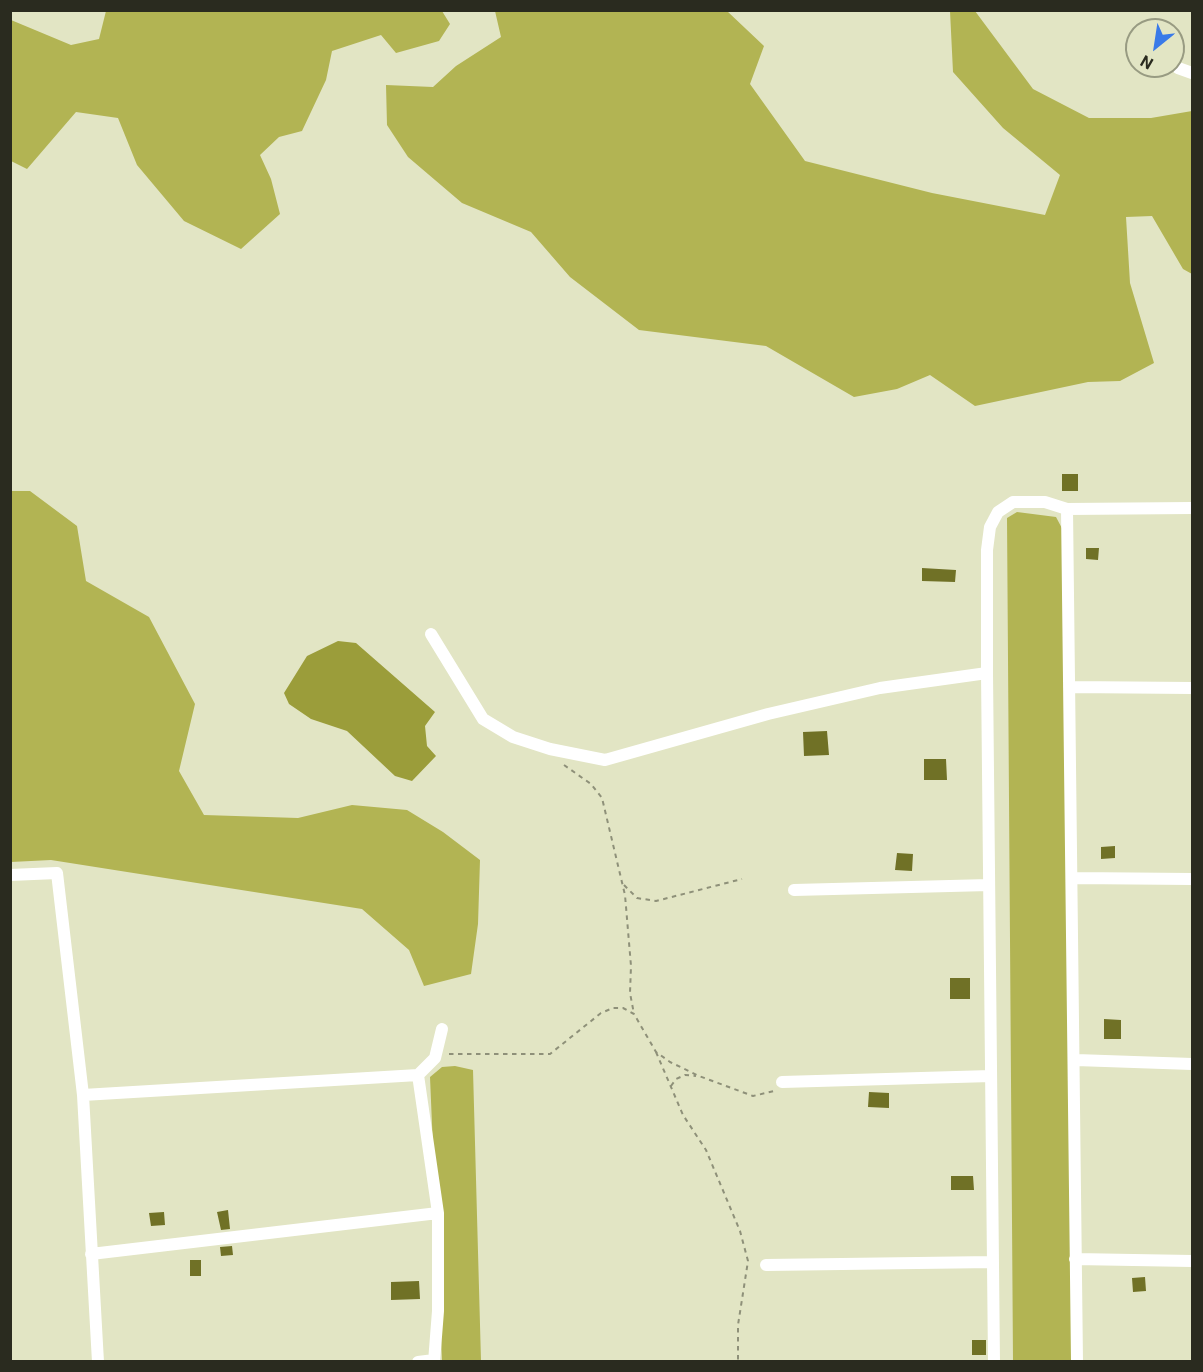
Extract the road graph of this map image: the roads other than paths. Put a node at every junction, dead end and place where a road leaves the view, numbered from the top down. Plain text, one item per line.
1 (1192, 508) edge
2 (1067, 509) junction
3 (431, 634) dead end
4 (987, 673) junction
5 (1069, 687) junction
6 (1192, 688) edge
7 (10, 875) edge
8 (1073, 878) junction
9 (1192, 879) edge
10 (990, 885) junction
11 (794, 890) dead end
12 (442, 1029) dead end
13 (1076, 1060) junction
14 (1192, 1064) edge
15 (418, 1075) junction
16 (992, 1076) junction
17 (782, 1082) road end
18 (84, 1095) junction
19 (438, 1213) junction
20 (91, 1254) junction
21 (1076, 1259) junction
22 (1192, 1261) edge
23 (993, 1262) junction
24 (766, 1265) dead end
25 (434, 1361) edge
26 (98, 1362) edge
27 (418, 1362) edge
28 (994, 1362) edge
29 (1077, 1362) edge

1 - 2 street
2 - 4 street
2 - 5 street
3 - 4 street
4 - 10 street
5 - 6 street
5 - 8 street
7 - 18 street
8 - 9 street
8 - 13 street
10 - 11 street
10 - 16 street
12 - 15 street
13 - 14 street
13 - 21 street
15 - 18 street
15 - 19 street
16 - 17 street
16 - 23 street
18 - 20 street
19 - 20 street
19 - 25 street
20 - 26 street
21 - 22 street
21 - 29 street
23 - 24 street
23 - 28 street
25 - 27 street

